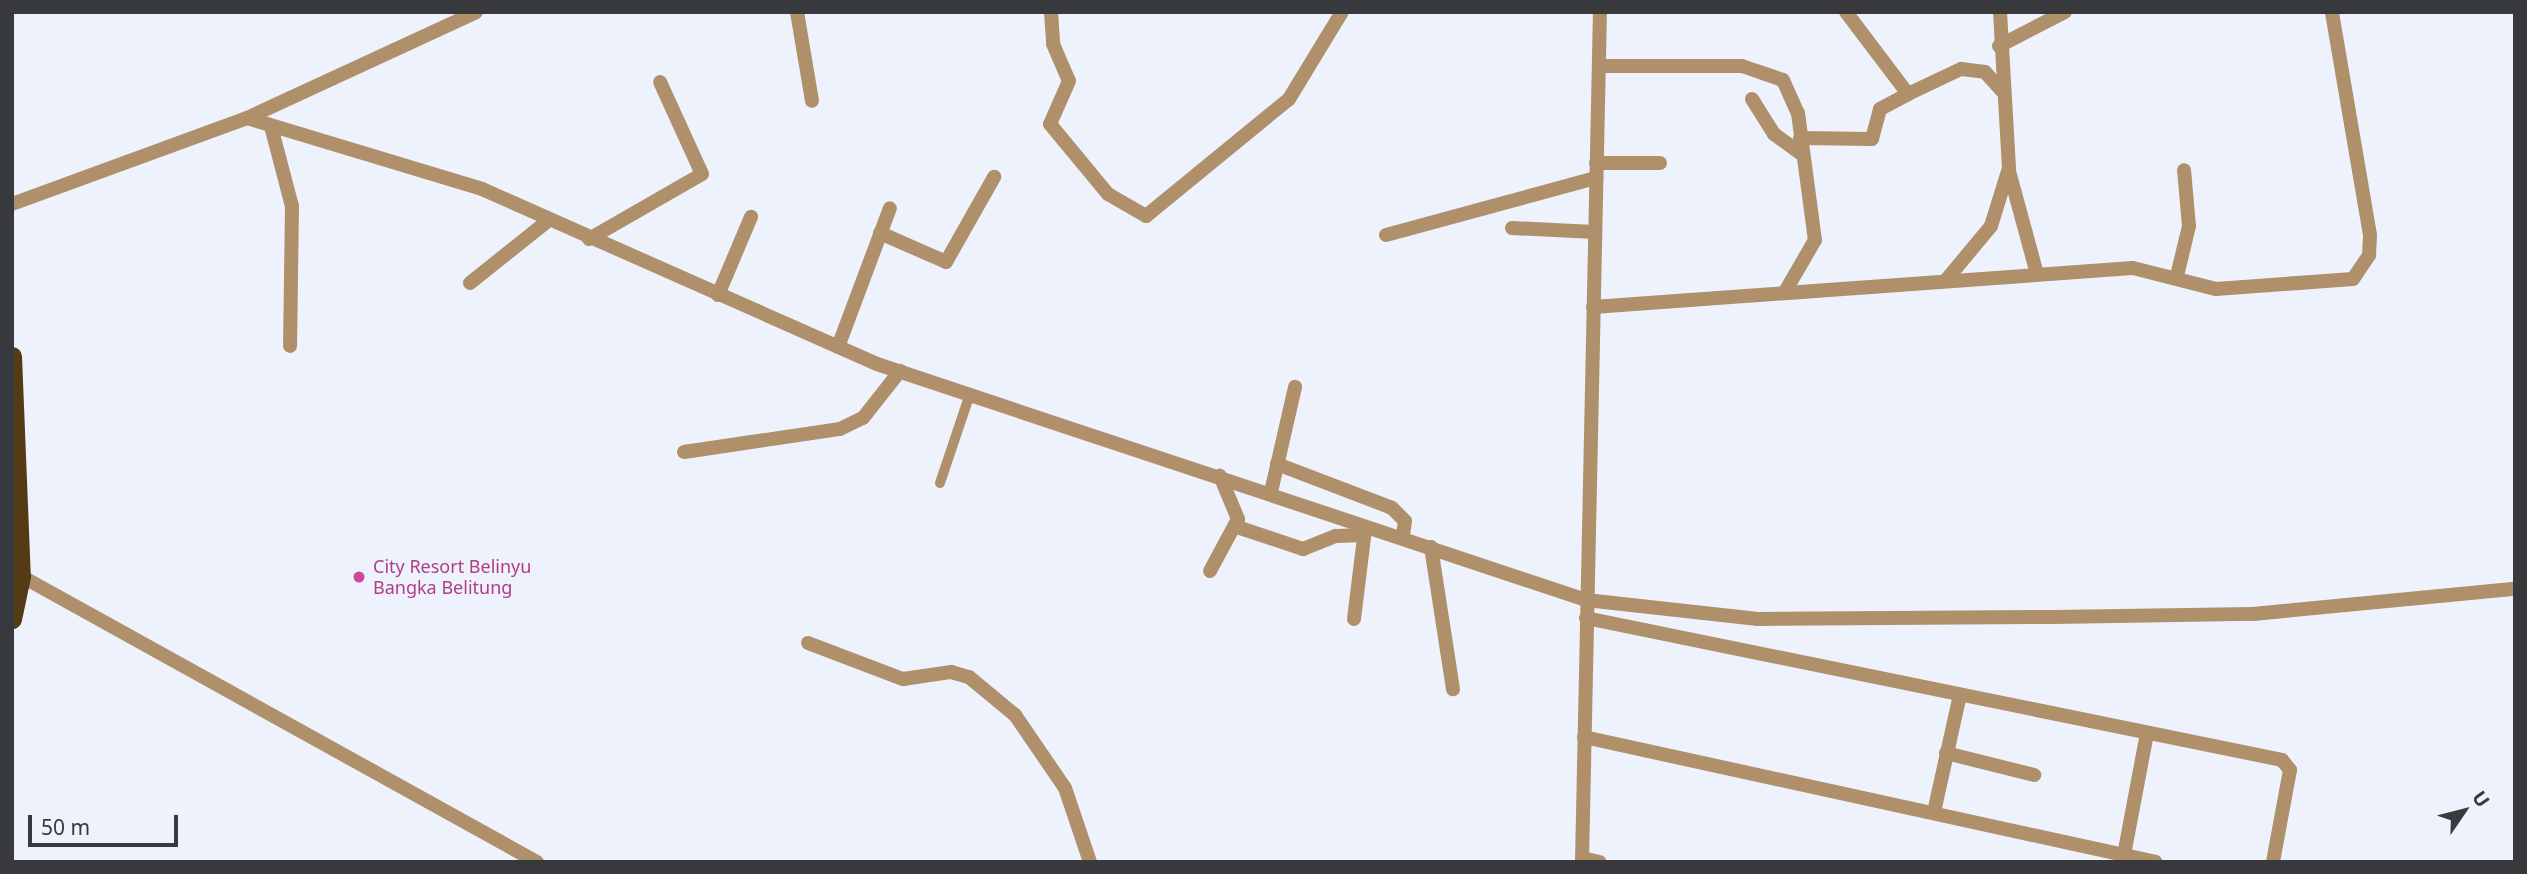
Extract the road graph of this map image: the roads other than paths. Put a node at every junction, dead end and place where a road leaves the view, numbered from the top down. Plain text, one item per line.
1 (476, 12) edge
2 (797, 12) edge
3 (1051, 12) edge
4 (1342, 12) edge
5 (1600, 12) edge
6 (1846, 12) edge
7 (2000, 12) edge
8 (2065, 12) edge
9 (2332, 12) edge
10 (1999, 46) junction
11 (1599, 66) junction
12 (660, 82) dead end
13 (2002, 90) junction
14 (1908, 93) junction
15 (1752, 99) dead end
16 (811, 101) dead end
17 (247, 118) junction
18 (272, 130) junction
19 (1800, 146) junction
20 (1596, 163) junction
21 (1660, 163) dead end
22 (2009, 168) junction
23 (2184, 170) dead end
24 (994, 177) dead end
25 (1596, 178) junction
26 (12, 204) edge
27 (891, 208) dead end
28 (542, 216) junction
29 (751, 217) dead end
30 (1512, 228) dead end
31 (1594, 232) junction
32 (880, 233) junction
33 (1386, 235) dead end
34 (589, 239) junction
35 (2037, 274) junction
36 (2176, 276) junction
37 (1947, 279) junction
38 (470, 283) dead end
39 (1786, 290) junction
40 (718, 295) junction
41 (1593, 307) junction
42 (290, 346) dead end
43 (838, 347) junction
44 (12, 356) edge
45 (900, 371) junction
46 (1295, 387) dead end
47 (970, 394) junction
48 (684, 452) dead end
49 (1277, 464) junction
50 (1220, 476) junction
51 (940, 483) dead end
52 (1271, 492) junction
53 (1237, 527) junction
54 (1365, 530) junction
55 (1403, 535) junction
56 (1431, 547) junction
57 (1210, 571) dead end
58 (21, 576) junction
59 (2514, 591) edge
60 (1586, 600) junction
61 (1586, 618) junction
62 (12, 619) edge
63 (1354, 619) dead end
64 (808, 643) dead end
65 (1453, 690) dead end
66 (1960, 695) junction
67 (2147, 733) junction
68 (1584, 737) junction
69 (1946, 753) junction
70 (2034, 775) dead end
71 (1934, 812) junction
72 (2124, 855) junction
73 (1582, 860) edge
74 (537, 862) edge
75 (1090, 862) edge
76 (1600, 862) edge
77 (2156, 862) edge
78 (2273, 862) edge

1 - 17 street
2 - 16 street
3 - 4 street
5 - 11 street
6 - 14 street
7 - 10 street
8 - 10 street
9 - 36 street
10 - 13 street
11 - 19 street
11 - 20 street
12 - 34 street
13 - 14 street
13 - 22 street
14 - 19 street
15 - 19 street
17 - 18 street
17 - 26 street
18 - 28 street
18 - 42 street
19 - 39 street
20 - 21 street
20 - 25 street
22 - 35 street
22 - 37 street
23 - 36 street
24 - 32 street
25 - 31 street
25 - 33 street
27 - 32 street
28 - 34 street
28 - 38 street
29 - 40 street
30 - 31 street
31 - 41 street
32 - 43 street
34 - 40 street
35 - 36 street
35 - 37 street
37 - 39 street
39 - 41 street
40 - 43 street
41 - 60 street
43 - 45 street
44 - 58 highway
45 - 47 street
45 - 48 street
46 - 49 street
47 - 50 street
47 - 51 lane
49 - 52 street
49 - 55 street
50 - 52 street
50 - 53 street
52 - 54 street
53 - 54 street
53 - 57 street
54 - 55 street
54 - 63 street
55 - 56 street
56 - 60 street
56 - 65 street
58 - 62 highway
58 - 74 street
59 - 60 street
60 - 61 street
61 - 66 street
61 - 68 street
64 - 75 street
66 - 67 street
66 - 69 street
67 - 72 street
67 - 78 street
68 - 71 street
68 - 73 street
69 - 70 street
69 - 71 street
71 - 72 street
72 - 77 street
73 - 76 street

